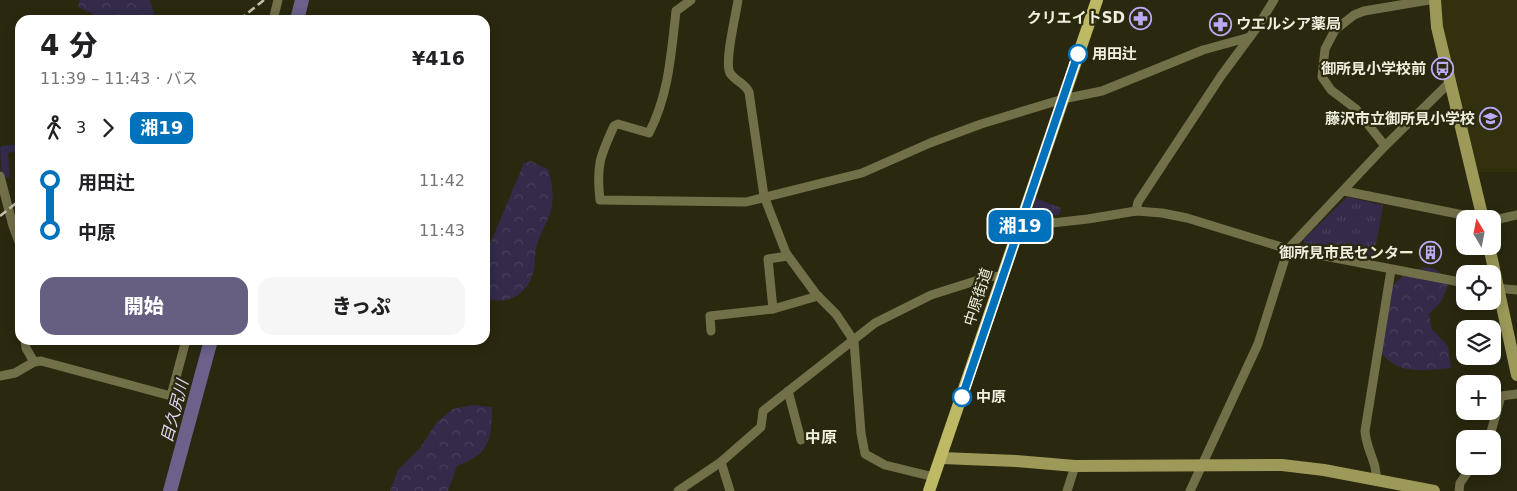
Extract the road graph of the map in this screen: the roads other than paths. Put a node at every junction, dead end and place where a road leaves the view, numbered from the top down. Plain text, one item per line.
1 (278, 0) edge
2 (691, 0) edge
3 (738, 0) edge
4 (1097, 0) edge
5 (1274, 0) edge
6 (1429, 0) edge
7 (1435, 0) edge
8 (274, 15) edge
9 (1250, 37) junction
10 (1451, 81) junction
11 (1063, 99) junction
12 (1385, 146) junction
13 (1, 181) edge
14 (1344, 192) junction
15 (764, 196) junction
16 (1481, 210) edge
17 (1136, 211) junction
18 (1456, 214) edge
19 (1517, 215) edge
20 (1501, 219) edge
21 (1022, 222) junction
22 (15, 232) edge
23 (1288, 249) junction
24 (788, 256) junction
25 (1391, 270) junction
26 (1001, 277) junction
27 (1456, 281) edge
28 (1501, 289) edge
29 (1517, 290) edge
30 (818, 296) junction
31 (773, 309) junction
32 (1501, 310) edge
33 (711, 331) dead end
34 (854, 341) junction
35 (25, 345) edge
36 (185, 345) edge
37 (34, 362) junction
38 (1517, 375) edge
39 (0, 376) edge
40 (788, 391) junction
41 (1517, 394) edge
42 (1492, 430) edge
43 (801, 440) dead end
44 (942, 458) junction
45 (721, 462) junction
46 (1075, 466) junction
47 (1202, 466) junction
48 (1466, 475) edge
49 (934, 477) junction
50 (1376, 481) junction
51 (1401, 488) edge
52 (678, 491) edge
53 (730, 491) edge
54 (929, 491) edge
55 (1067, 491) edge
56 (1190, 491) edge
57 (1434, 491) edge
58 (1459, 491) edge

1 - 8 street
2 - 15 street
3 - 15 street
4 - 11 main road, 中原街道
5 - 9 street
6 - 12 street
7 - 10 street
9 - 11 street
9 - 17 street
10 - 12 street
10 - 16 street
11 - 15 street
11 - 21 main road, 中原街道
12 - 14 street
13 - 22 street
14 - 18 street
14 - 23 street
15 - 24 street
17 - 21 street
17 - 23 street
19 - 20 street
21 - 26 main road, 中原街道
23 - 25 street
23 - 47 street
24 - 30 street
24 - 31 street
25 - 27 street
25 - 50 street
26 - 34 street
26 - 44 main road, 中原街道
28 - 29 street
30 - 31 street
30 - 34 street
31 - 33 street
32 - 38 street
34 - 40 street
34 - 49 street
35 - 37 street
36 - 37 street
37 - 39 street
40 - 43 street
40 - 45 street
41 - 42 street
44 - 46 street
44 - 49 main road, 中原街道
45 - 52 street
45 - 53 street
46 - 47 street
46 - 55 street
47 - 50 street
47 - 56 street
48 - 58 street
49 - 54 main road, 中原街道
50 - 51 street
51 - 57 street

